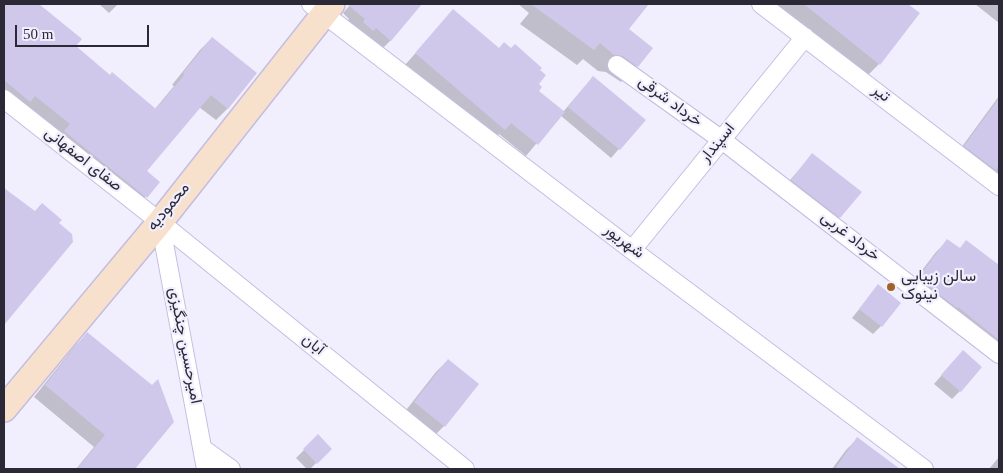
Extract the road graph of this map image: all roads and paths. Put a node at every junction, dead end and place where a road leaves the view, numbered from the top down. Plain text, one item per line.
1 (761, 4) edge
2 (322, 7) edge
3 (805, 37) junction
4 (617, 65) dead end
5 (4, 99) edge
6 (722, 140) junction
7 (999, 186) edge
8 (160, 222) junction
9 (632, 250) junction
10 (999, 354) edge
11 (5, 402) edge
12 (202, 448) junction
13 (206, 469) edge
14 (231, 469) edge
15 (465, 469) edge
16 (924, 469) edge

1 - 3 street, تیر
2 - 8 street, محمودیه
2 - 9 street, شهریور
3 - 6 street, اسپندار
3 - 7 street, تیر
4 - 6 street, خرداد شرقی
5 - 8 street, صفای اصفهانی
6 - 9 street, اسپندار
6 - 10 street, خرداد غربی
8 - 11 street, محمودیه
8 - 12 street, امیرحسین چنگیزی
8 - 15 street, آبان
9 - 16 street, شهریور
12 - 13 street, امیرحسین چنگیزی
12 - 14 street

